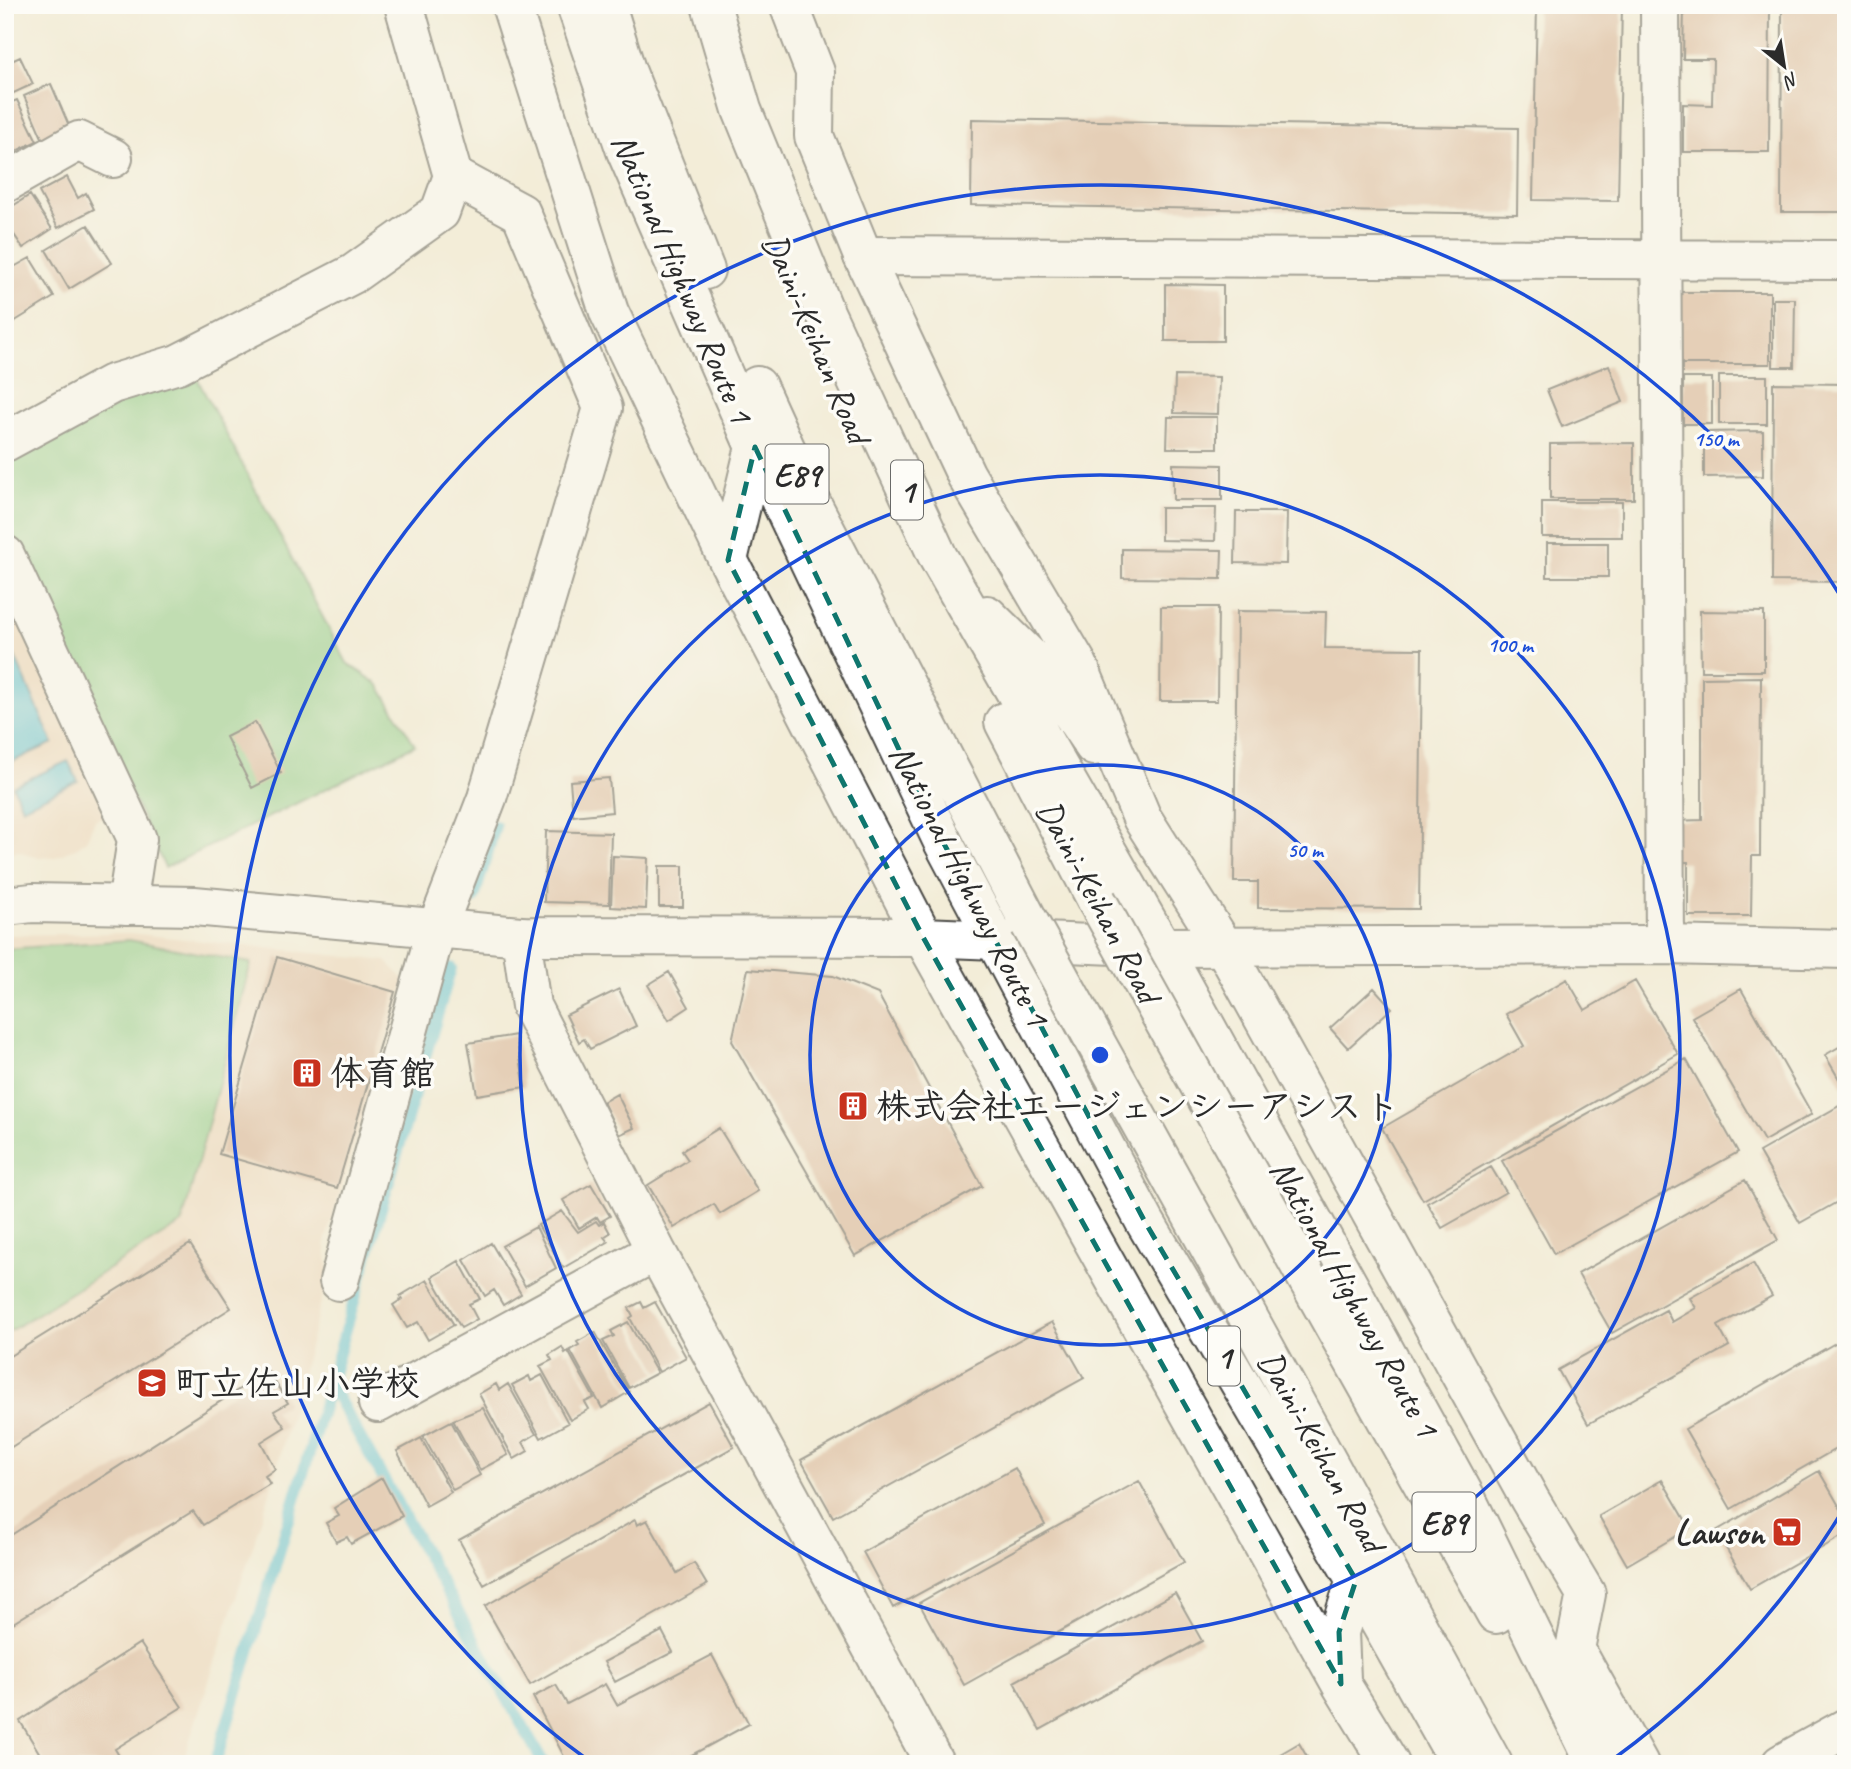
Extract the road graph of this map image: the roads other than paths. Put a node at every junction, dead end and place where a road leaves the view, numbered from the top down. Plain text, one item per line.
1 (404, 5) edge
2 (511, 5) edge
3 (576, 5) edge
4 (606, 5) edge
5 (685, 5) edge
6 (711, 5) edge
7 (767, 5) edge
8 (789, 5) edge
9 (1660, 5) edge
10 (814, 136) junction
11 (113, 158) dead end
12 (453, 176) junction
13 (5, 183) edge
14 (863, 256) junction
15 (1661, 260) junction
16 (1846, 260) edge
17 (5, 442) edge
18 (755, 447) junction
19 (5, 555) edge
20 (938, 557) junction
21 (728, 560) junction
22 (1142, 818) junction
23 (127, 905) junction
24 (5, 906) edge
25 (436, 930) junction
26 (521, 936) junction
27 (923, 937) junction
28 (998, 942) junction
29 (1665, 945) junction
30 (1162, 947) junction
31 (1224, 947) junction
32 (1846, 949) edge
33 (656, 1251) junction
34 (339, 1281) dead end
35 (378, 1403) dead end
36 (1467, 1500) junction
37 (1356, 1580) junction
38 (1575, 1649) junction
39 (1341, 1684) junction
40 (1846, 1728) edge
41 (935, 1764) edge
42 (1390, 1764) edge
43 (1460, 1764) edge
44 (1493, 1764) edge
45 (1580, 1764) edge
46 (1596, 1764) edge
47 (1639, 1764) edge
48 (1781, 1764) edge

1 - 12 main road
2 - 21 main road
3 - 18 main road, National Highway Route 1 / 1
4 - 44 main road, Daini-Keihan Road / E89, bridge
5 - 45 main road, Daini-Keihan Road / E89, bridge
6 - 20 main road, National Highway Route 1 / 1
7 - 10 main road
8 - 10 main road
9 - 15 main road
10 - 14 main road
11 - 13 main road
12 - 17 main road
12 - 25 main road
14 - 15 main road
14 - 22 main road
15 - 16 main road
15 - 29 main road
18 - 21 main road
18 - 28 main road, National Highway Route 1 / 1
19 - 23 main road
20 - 22 main road
20 - 30 main road, National Highway Route 1 / 1
21 - 27 main road
22 - 31 main road
23 - 24 main road
23 - 25 main road
25 - 26 main road
25 - 34 main road
26 - 27 main road
26 - 33 main road
27 - 28 main road
27 - 39 main road
28 - 30 main road
28 - 37 main road, National Highway Route 1 / 1
29 - 31 main road
29 - 32 main road
30 - 31 main road
30 - 36 main road, National Highway Route 1 / 1
31 - 38 main road
33 - 35 main road
33 - 41 main road
36 - 38 main road
36 - 46 main road, National Highway Route 1 / 1
37 - 39 main road
37 - 43 main road, National Highway Route 1 / 1
38 - 47 main road
39 - 42 main road
40 - 48 main road

